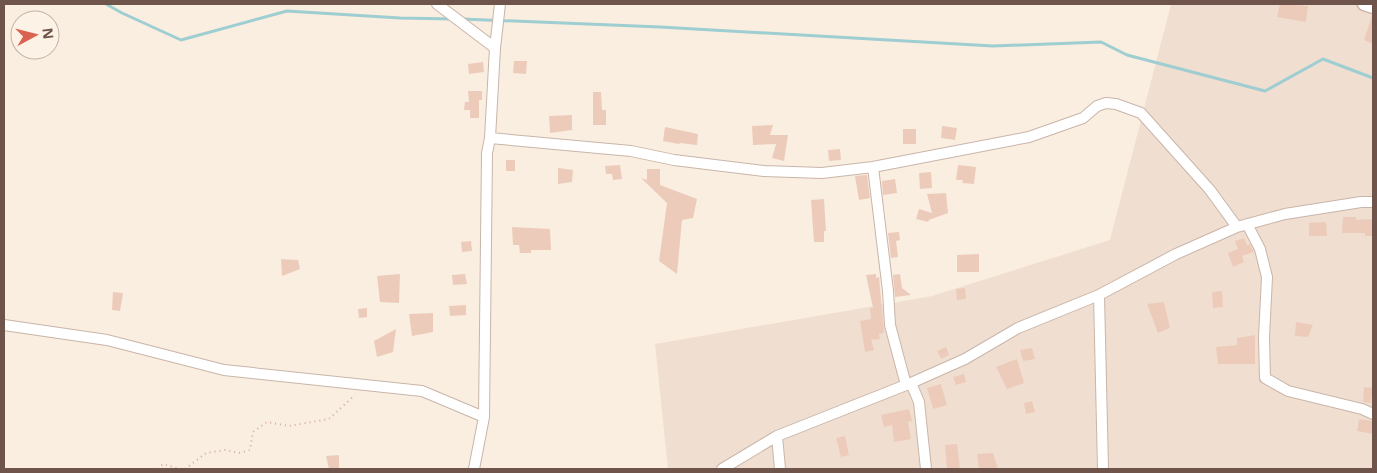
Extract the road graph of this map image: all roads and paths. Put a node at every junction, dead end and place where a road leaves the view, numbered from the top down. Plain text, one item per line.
1 (437, 4) edge
2 (500, 4) edge
3 (1364, 4) edge
4 (1373, 7) edge
5 (495, 48) junction
6 (490, 138) junction
7 (873, 167) junction
8 (1373, 202) edge
9 (1242, 226) junction
10 (1100, 295) junction
11 (4, 325) edge
12 (908, 384) junction
13 (358, 391) dead end
14 (1373, 414) edge
15 (484, 417) junction
16 (777, 436) junction
17 (158, 469) edge
18 (180, 469) edge
19 (185, 469) edge
20 (474, 469) edge
21 (722, 469) edge
22 (780, 469) edge
23 (926, 469) edge
24 (1103, 469) edge

1 - 5 street
2 - 5 street
3 - 4 street
5 - 6 street
6 - 7 street
6 - 15 street
7 - 9 street
7 - 12 street
8 - 9 street
9 - 10 street
9 - 14 street
10 - 12 street
10 - 24 street
11 - 15 street
12 - 16 street
12 - 23 street
13 - 19 path
15 - 20 street
16 - 21 street
16 - 22 street
17 - 18 path

